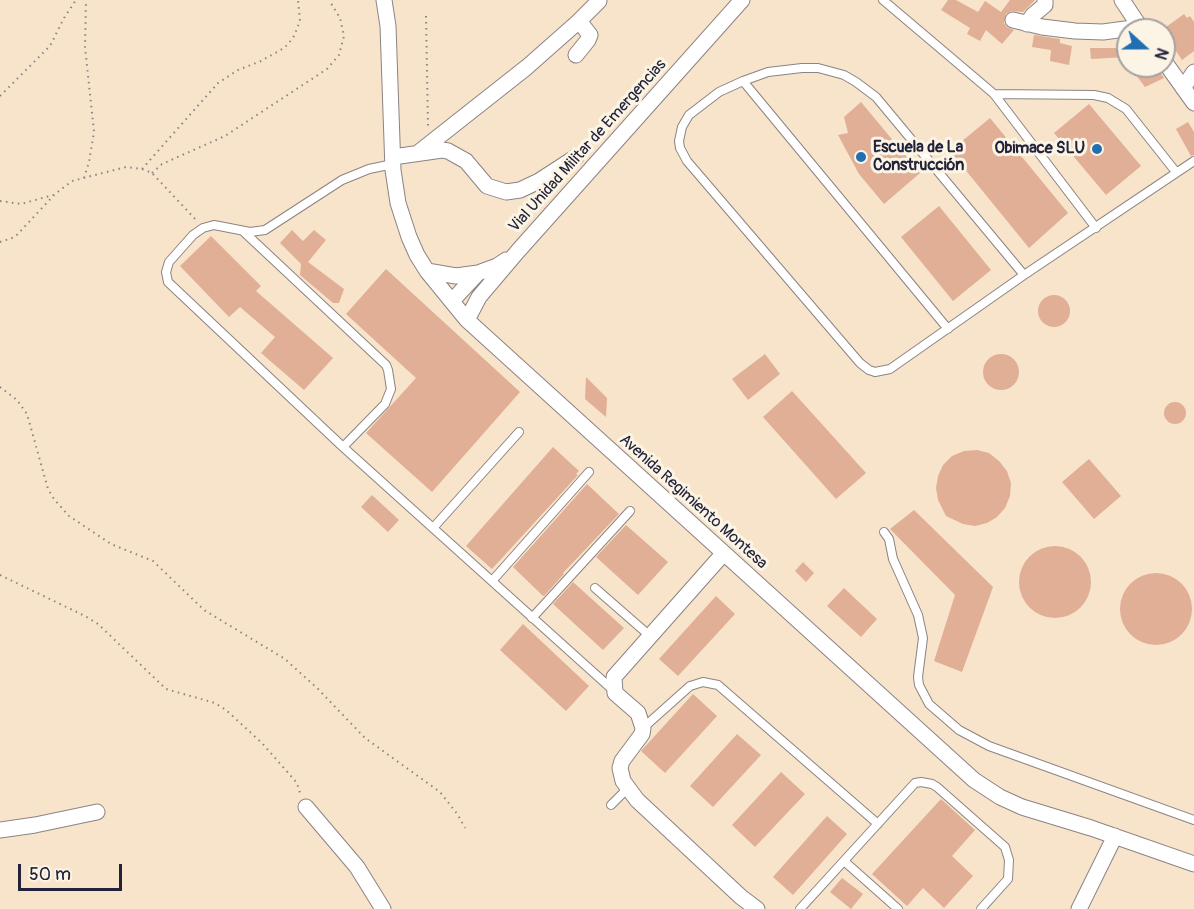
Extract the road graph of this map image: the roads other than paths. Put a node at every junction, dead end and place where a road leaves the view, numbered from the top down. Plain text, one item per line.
1 (384, 0) edge
2 (742, 0) edge
3 (883, 0) edge
4 (1045, 0) edge
5 (1122, 0) edge
6 (599, 1) edge
7 (1134, 18) edge
8 (579, 21) junction
9 (1116, 31) edge
10 (576, 55) dead end
11 (1194, 72) edge
12 (1176, 78) edge
13 (743, 81) junction
14 (1183, 88) junction
15 (994, 94) junction
16 (1194, 103) edge
17 (423, 149) junction
18 (576, 157) dead end
19 (393, 160) junction
20 (1194, 161) edge
21 (1176, 172) junction
22 (1096, 228) junction
23 (243, 231) junction
24 (518, 251) junction
25 (428, 271) junction
26 (478, 273) junction
27 (1024, 274) junction
28 (452, 301) junction
29 (467, 321) junction
30 (948, 329) junction
31 (519, 432) dead end
32 (343, 447) junction
33 (589, 472) dead end
34 (630, 511) dead end
35 (433, 528) junction
36 (884, 532) dead end
37 (723, 554) junction
38 (492, 581) junction
39 (595, 588) dead end
40 (532, 618) junction
41 (650, 636) junction
42 (615, 693) junction
43 (644, 728) junction
44 (627, 789) junction
45 (611, 805) dead end
46 (306, 807) road end
47 (97, 812) dead end
48 (1194, 820) edge
49 (878, 824) junction
50 (0, 830) edge
51 (1115, 836) junction
52 (844, 861) junction
53 (1194, 864) edge
54 (382, 909) edge
55 (757, 909) edge
56 (800, 909) edge
57 (898, 909) edge
58 (981, 909) edge
59 (1079, 909) edge

1 - 19 street, Avenida Regimiento Montesa
2 - 24 street, Vial Unidad Militar de Emergencias
3 - 15 lane
4 - 9 street
5 - 7 street
6 - 8 street
8 - 10 street
8 - 17 street
11 - 14 street
12 - 14 street
13 - 27 lane
13 - 30 lane
13 - 30 lane
14 - 16 street
15 - 21 lane
15 - 22 lane
17 - 18 street
17 - 19 street
19 - 23 lane
19 - 25 street, Avenida Regimiento Montesa
20 - 21 lane
21 - 22 lane
22 - 27 lane
23 - 32 lane
23 - 32 lane
24 - 26 street
24 - 29 street, Vial Unidad Militar de Emergencias
25 - 26 street
25 - 28 street, Avenida Regimiento Montesa
26 - 28 street
27 - 30 lane
28 - 29 street, Avenida Regimiento Montesa
29 - 37 street, Avenida Regimiento Montesa
31 - 35 lane
32 - 35 lane
33 - 38 lane
34 - 40 lane
35 - 38 lane
36 - 48 lane
37 - 41 street
37 - 51 street, Avenida Regimiento Montesa
38 - 40 lane
39 - 41 lane
40 - 42 lane
41 - 42 street
42 - 43 street
43 - 44 street
43 - 49 lane
44 - 45 lane
44 - 55 street
46 - 54 street
47 - 50 street
49 - 52 lane
49 - 58 lane
51 - 53 street, Avenida Regimiento Montesa
51 - 59 street
52 - 56 lane
52 - 57 lane

